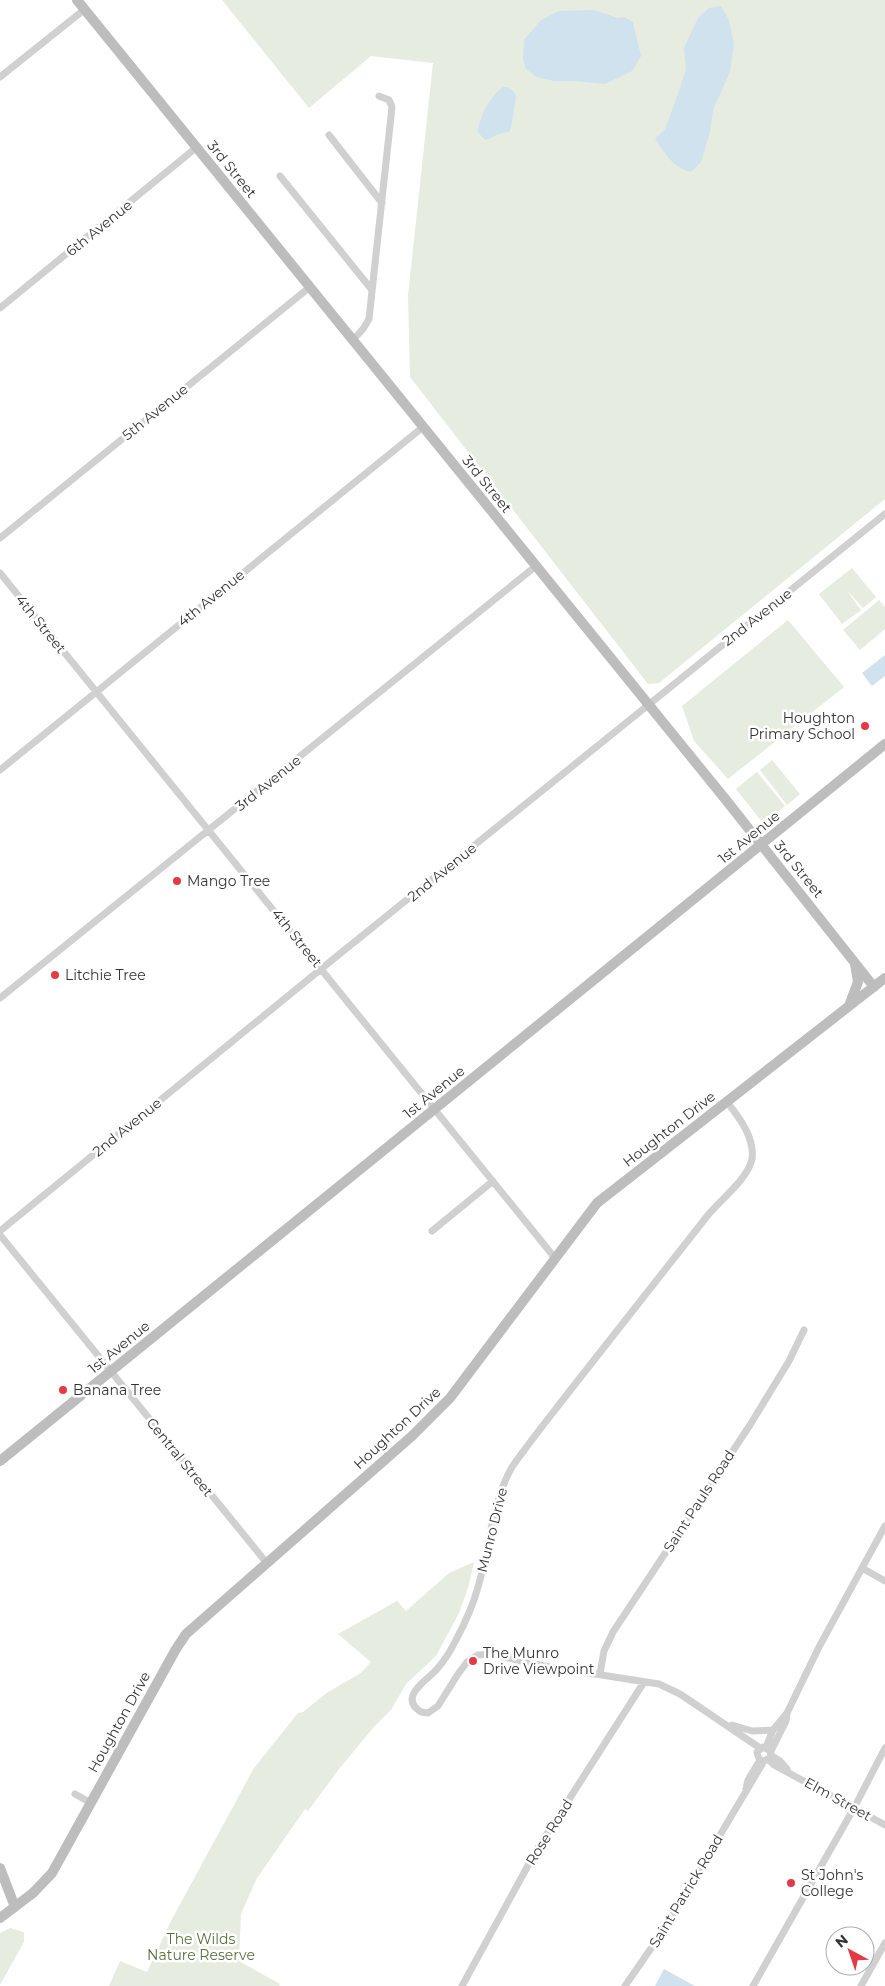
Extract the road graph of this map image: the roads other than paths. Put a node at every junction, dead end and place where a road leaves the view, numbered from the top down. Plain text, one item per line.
1 (78, 0) edge
2 (85, 9) junction
3 (0, 77) edge
4 (379, 96) dead end
5 (329, 136) dead end
6 (197, 147) junction
7 (280, 176) dead end
8 (382, 203) junction
9 (310, 287) junction
10 (372, 290) junction
11 (0, 308) edge
12 (353, 340) junction
13 (423, 426) junction
14 (885, 514) edge
15 (0, 538) edge
16 (536, 566) junction
17 (0, 573) edge
18 (96, 692) junction
19 (648, 705) junction
20 (885, 744) edge
21 (0, 770) edge
22 (210, 830) junction
23 (761, 844) junction
24 (853, 958) junction
25 (321, 969) junction
26 (885, 978) edge
27 (874, 987) junction
28 (0, 998) edge
29 (848, 1007) junction
30 (727, 1102) junction
31 (435, 1108) junction
32 (493, 1181) junction
33 (0, 1231) edge
34 (432, 1231) dead end
35 (0, 1235) edge
36 (555, 1258) junction
37 (804, 1330) dead end
38 (111, 1371) junction
39 (0, 1461) edge
40 (885, 1526) edge
41 (266, 1562) junction
42 (862, 1568) junction
43 (885, 1581) edge
44 (600, 1674) junction
45 (644, 1682) junction
46 (787, 1713) junction
47 (717, 1719) junction
48 (773, 1730) junction
49 (885, 1748) edge
50 (765, 1754) junction
51 (75, 1794) dead end
52 (91, 1803) junction
53 (854, 1808) junction
54 (885, 1825) edge
55 (0, 1868) edge
56 (15, 1908) junction
57 (0, 1918) edge
58 (885, 1942) edge
59 (462, 1986) edge
60 (625, 1986) edge
61 (752, 1986) edge
62 (861, 1986) edge

1 - 2 street, 3rd Street
2 - 3 street
2 - 6 street, 3rd Street
4 - 8 street
5 - 8 street
6 - 9 street, 3rd Street
6 - 11 street, 6th Avenue
7 - 10 street
8 - 10 street
9 - 12 street, 3rd Street
9 - 15 street, 5th Avenue
10 - 12 street
12 - 13 street, 3rd Street
13 - 16 street, 3rd Street
13 - 18 street, 4th Avenue
14 - 19 street, 2nd Avenue
16 - 19 street, 3rd Street
16 - 22 street, 3rd Avenue
17 - 18 street, 4th Street
18 - 21 street, 4th Avenue
18 - 22 street, 4th Street
19 - 23 street, 3rd Street
19 - 25 street, 2nd Avenue
20 - 23 street, 1st Avenue
22 - 25 street, 4th Street
22 - 28 street, 3rd Avenue
23 - 24 street, 3rd Street
23 - 31 street, 1st Avenue
24 - 27 street, 3rd Street
24 - 29 street
25 - 31 street, 4th Street
25 - 33 street, 2nd Avenue
26 - 27 street, Houghton Drive
27 - 29 street, Houghton Drive
29 - 30 street, Houghton Drive
30 - 36 street, Houghton Drive
30 - 44 street, Munro Drive
31 - 32 street, 4th Street
31 - 38 street, 1st Avenue
32 - 34 street
32 - 36 street, 4th Street
35 - 38 street, Central Street
36 - 41 street, Houghton Drive
37 - 44 street, Saint Pauls Road
38 - 39 street, 1st Avenue
38 - 41 street, Central Street
40 - 42 street, Saint Patrick Road
41 - 52 street, Houghton Drive
42 - 43 street
42 - 46 street, Saint Patrick Road
44 - 45 street, Munro Drive
45 - 47 street, Elm Street
45 - 59 street, Rose Road
46 - 48 street, Saint Patrick Road
46 - 50 street, Saint Patrick Road
47 - 48 street
47 - 50 street, Elm Street
48 - 50 street, Saint Patrick Road
49 - 53 street
50 - 53 street, Elm Street
50 - 60 street, Saint Patrick Road
51 - 52 street
52 - 56 street, Houghton Drive
53 - 54 street, Elm Street
53 - 61 street
55 - 56 street
56 - 57 street, Houghton Drive
58 - 62 street

